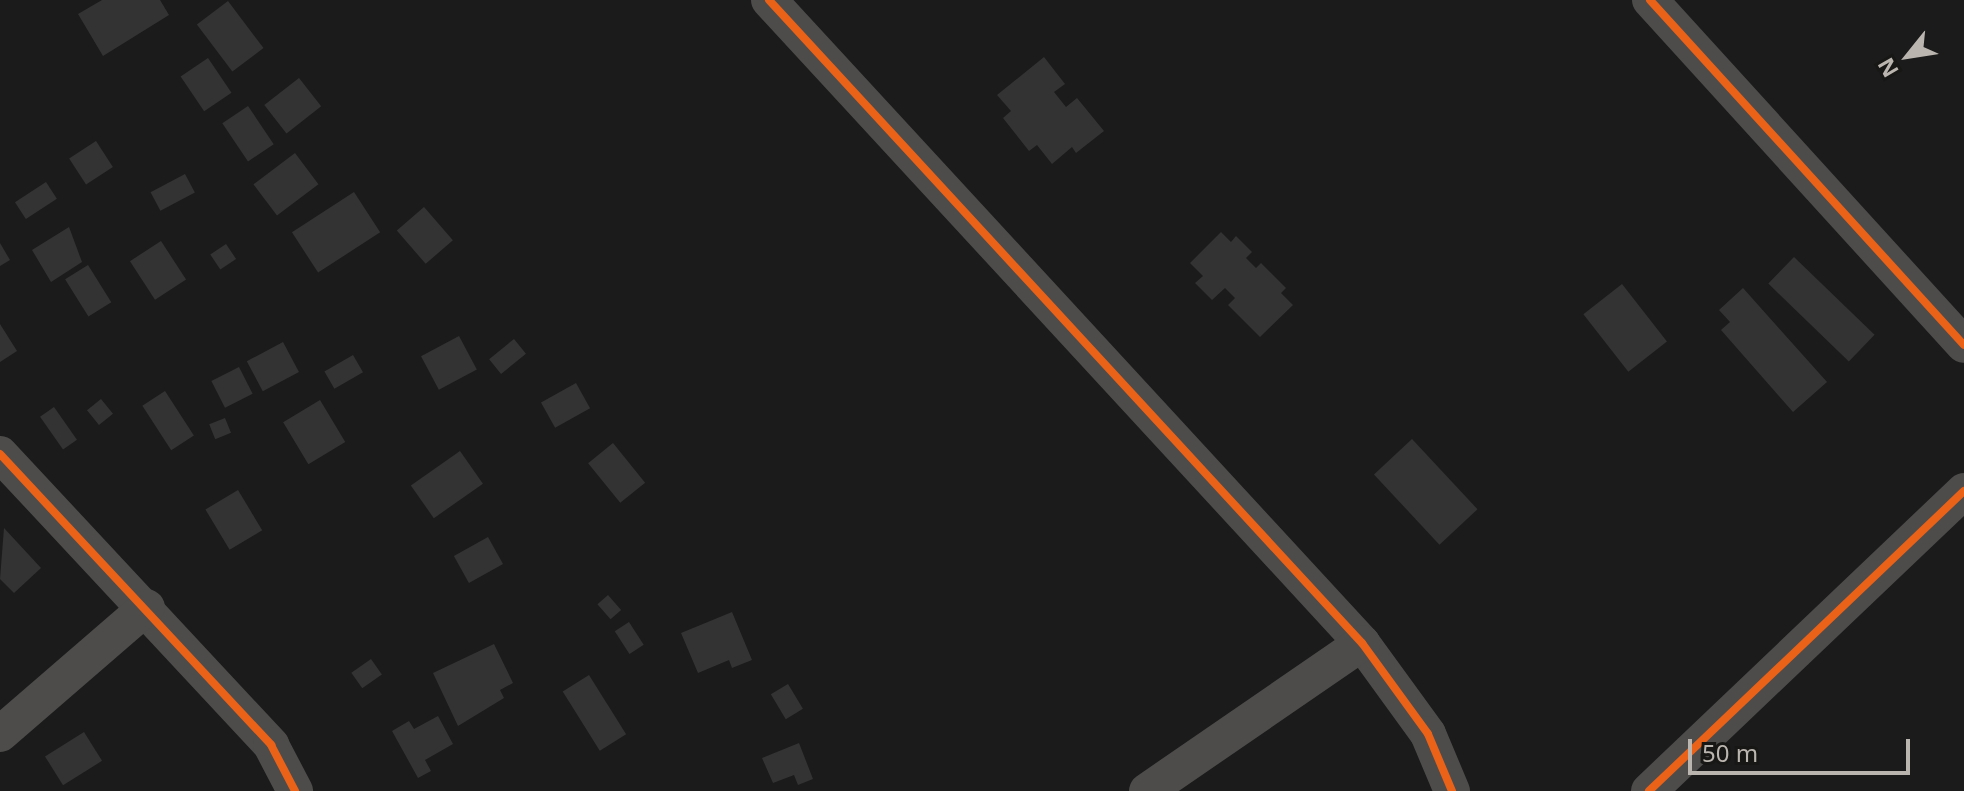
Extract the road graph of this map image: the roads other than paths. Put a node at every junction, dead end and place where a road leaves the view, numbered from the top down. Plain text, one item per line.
1 (769, 0) edge
2 (1650, 0) edge
3 (1964, 345) edge
4 (0, 454) edge
5 (1964, 491) edge
6 (147, 607) junction
7 (1362, 643) junction
8 (0, 734) edge
9 (295, 791) edge
10 (1147, 791) edge
11 (1452, 791) edge
12 (1649, 791) edge

1 - 7 street
2 - 3 street
4 - 6 street
5 - 12 street
6 - 8 street
6 - 9 street
7 - 10 street
7 - 11 street

